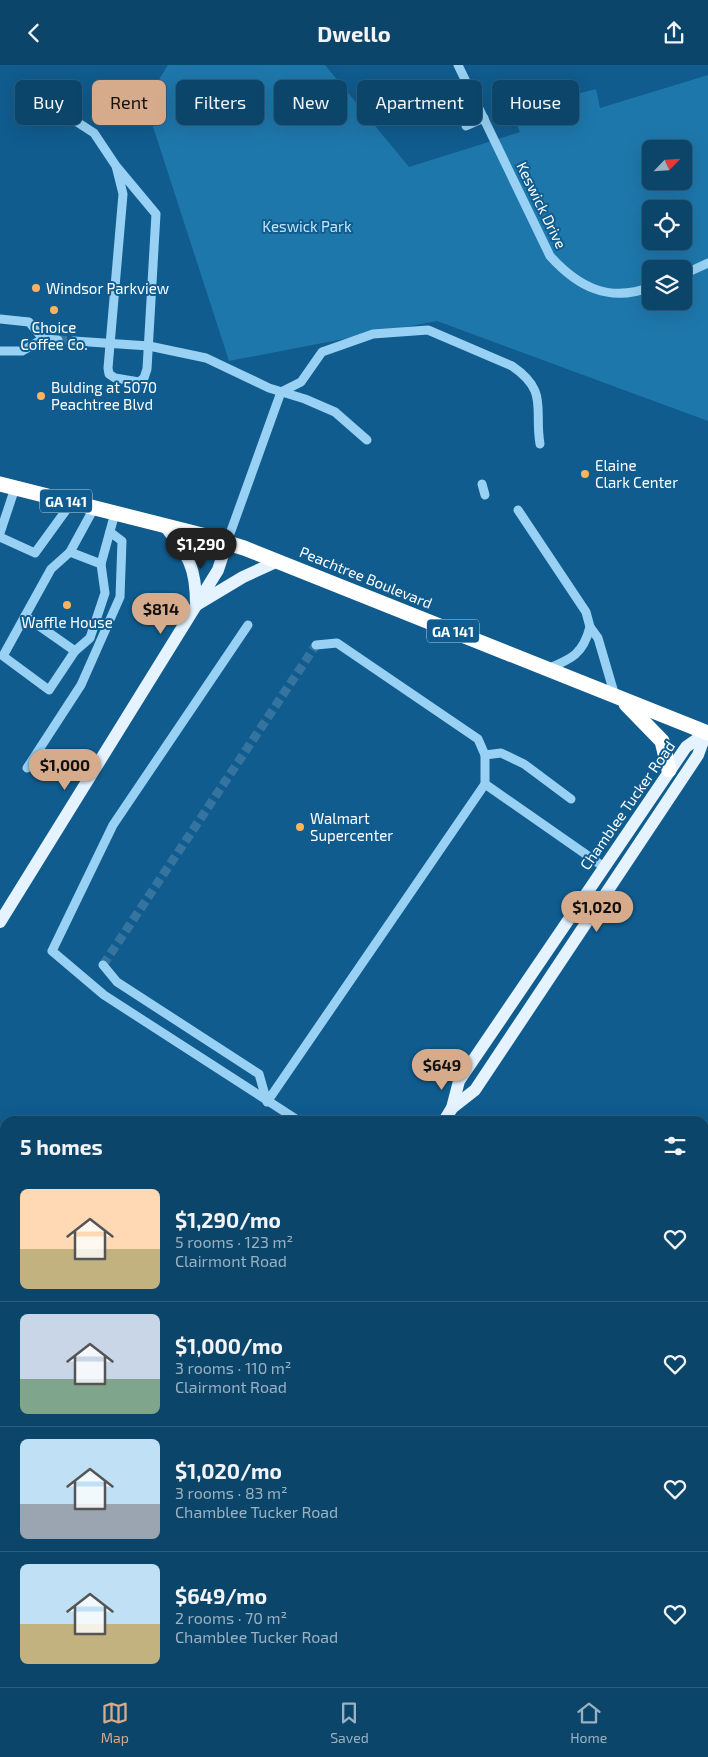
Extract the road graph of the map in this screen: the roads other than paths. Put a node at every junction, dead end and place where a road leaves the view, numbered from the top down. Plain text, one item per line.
1 (458, 65) edge
2 (484, 118) junction
3 (82, 125) edge
4 (466, 126) dead end
5 (116, 166) junction
6 (708, 263) edge
7 (692, 270) edge
8 (642, 288) edge
9 (0, 319) edge
10 (44, 339) junction
11 (58, 340) tunnel mouth
12 (74, 341) tunnel mouth
13 (109, 342) junction
14 (149, 346) junction
15 (0, 351) edge
16 (280, 393) junction
17 (367, 440) dead end
18 (540, 445) dead end
19 (482, 483) dead end
20 (0, 484) edge
21 (15, 488) junction
22 (485, 495) dead end
23 (72, 503) junction
24 (94, 508) junction
25 (518, 510) dead end
26 (115, 513) junction
27 (164, 525) junction
28 (110, 533) junction
29 (0, 535) edge
30 (227, 542) junction
31 (70, 552) junction
32 (278, 561) junction
33 (102, 564) junction
34 (194, 607) junction
35 (25, 617) junction
36 (248, 625) dead end
37 (590, 627) junction
38 (316, 645) dead end
39 (75, 651) junction
40 (546, 669) junction
41 (617, 697) junction
42 (707, 731) edge
43 (485, 755) junction
44 (27, 768) dead end
45 (669, 770) junction
46 (485, 784) junction
47 (571, 799) dead end
48 (604, 867) junction
49 (0, 922) edge
50 (103, 965) dead end
51 (267, 1102) junction
52 (452, 1109) junction
53 (291, 1116) edge
54 (447, 1116) edge

1 - 2 street, Keswick Drive
2 - 4 street
2 - 8 street, Keswick Drive
3 - 5 street
5 - 13 street
5 - 14 street
6 - 7 street
9 - 10 street
10 - 11 street
10 - 15 street
12 - 13 street
13 - 14 street
13 - 14 street
14 - 16 street
16 - 17 street
16 - 18 street
16 - 30 street
19 - 22 street
20 - 21 highway, Peachtree Boulevard / GA 141
21 - 23 highway, Peachtree Boulevard / GA 141
21 - 29 street
23 - 24 highway, Peachtree Boulevard / GA 141
23 - 29 street
24 - 26 highway, Peachtree Boulevard / GA 141
24 - 31 street
25 - 37 street
26 - 27 highway, Peachtree Boulevard / GA 141
26 - 28 street
27 - 30 highway, Peachtree Boulevard / GA 141
27 - 34 main road
28 - 33 street
28 - 44 street
30 - 32 highway, Peachtree Boulevard / GA 141
30 - 34 main road
31 - 33 street
31 - 35 street
32 - 34 main road
32 - 40 highway, Peachtree Boulevard / GA 141
33 - 39 street
34 - 49 main road
35 - 39 street
35 - 39 street
36 - 51 street
37 - 40 street
37 - 41 street
38 - 43 street
40 - 41 highway, Peachtree Boulevard / GA 141
41 - 42 highway, Peachtree Boulevard / GA 141
41 - 45 highway
42 - 45 main road, Chamblee Tucker Road
42 - 52 main road, Chamblee Tucker Road
43 - 46 street
43 - 47 street
45 - 48 main road, Chamblee Tucker Road
46 - 48 street
46 - 51 street
48 - 52 main road, Chamblee Tucker Road
50 - 51 street
51 - 53 street
52 - 54 main road, Chamblee Tucker Road

